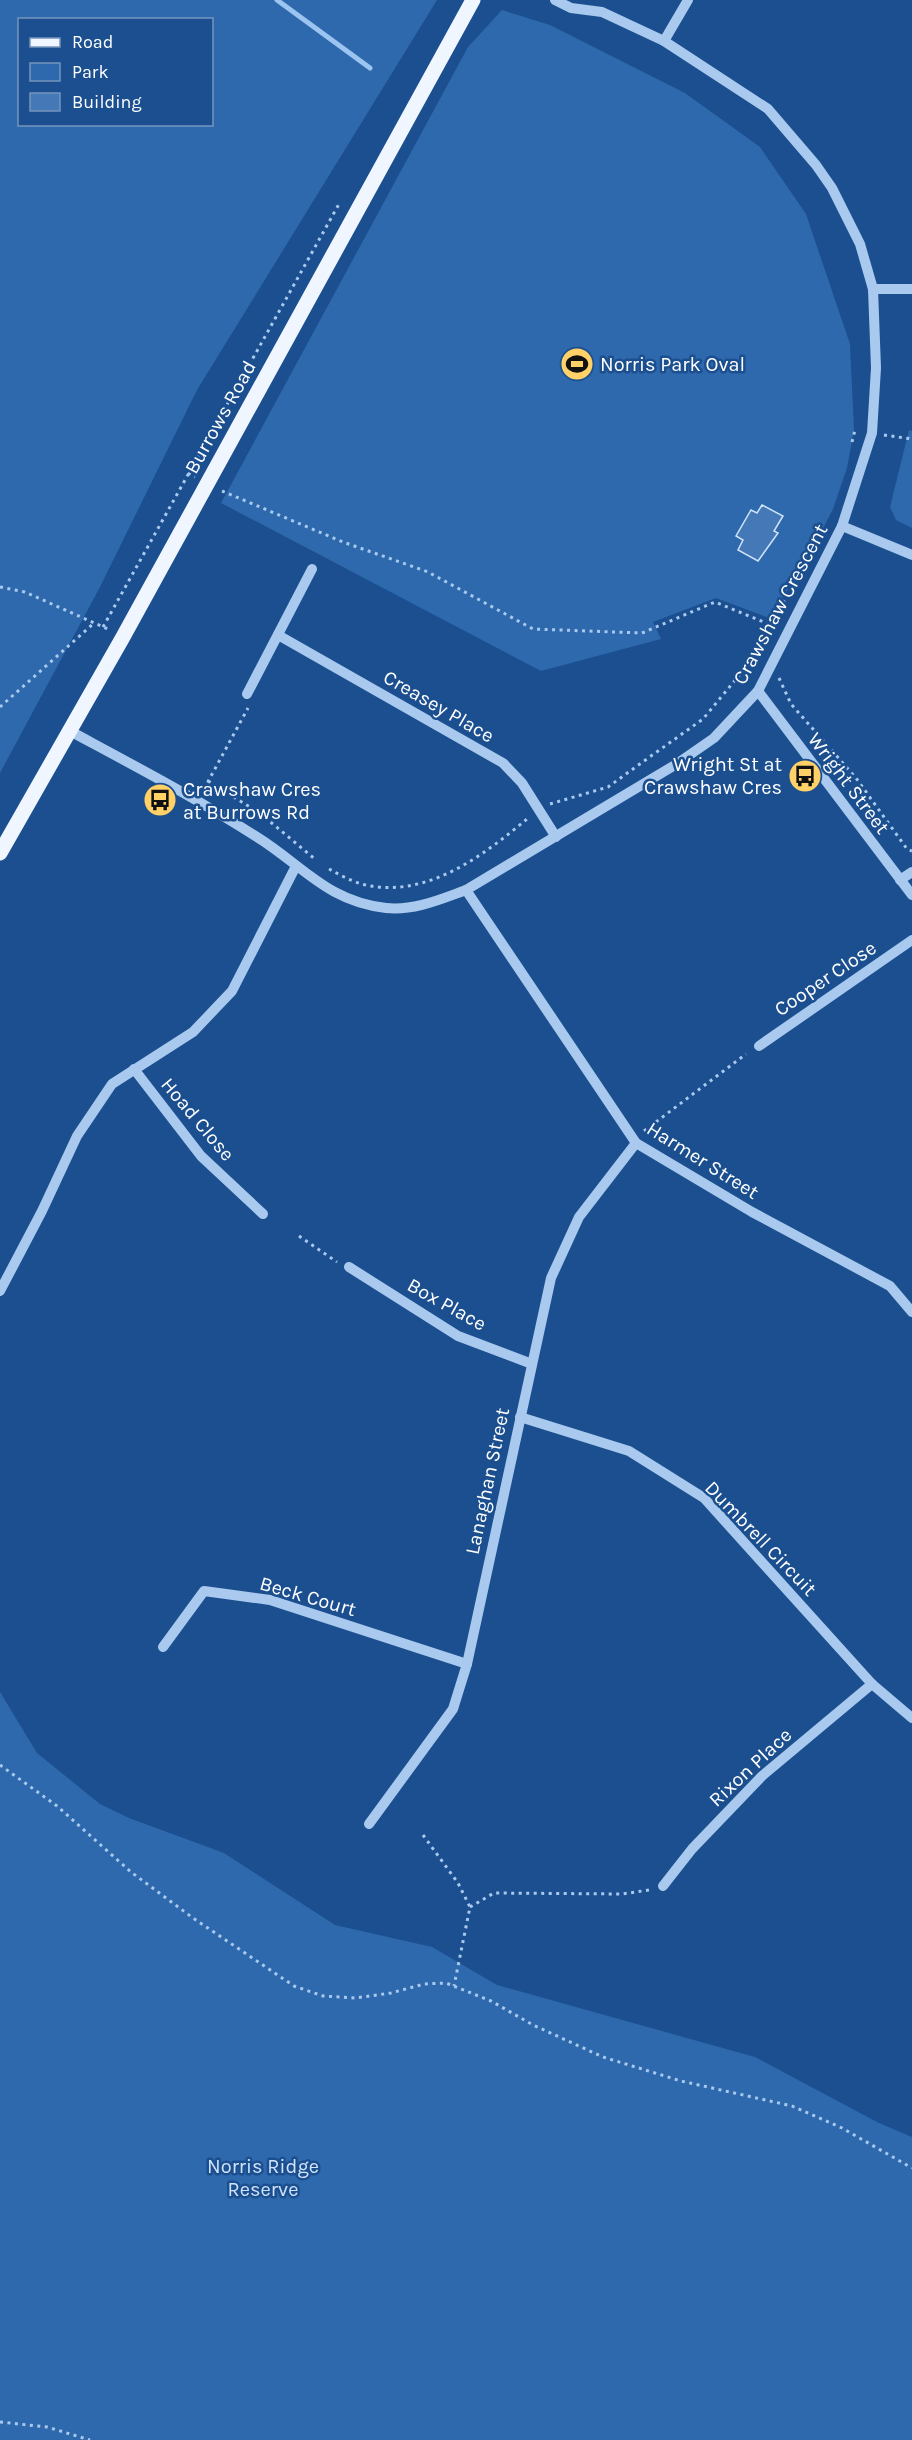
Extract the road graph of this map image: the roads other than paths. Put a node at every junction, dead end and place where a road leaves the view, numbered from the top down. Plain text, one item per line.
1 (473, 0) edge
2 (555, 0) edge
3 (594, 0) edge
4 (688, 0) edge
5 (602, 12) junction
6 (664, 41) junction
7 (873, 289) junction
8 (912, 289) edge
9 (842, 526) junction
10 (912, 555) edge
11 (312, 569) dead end
12 (278, 635) junction
13 (758, 691) junction
14 (249, 697) road end
15 (70, 731) junction
16 (556, 837) junction
17 (0, 853) edge
18 (296, 866) junction
19 (912, 872) edge
20 (900, 880) junction
21 (466, 890) junction
22 (912, 895) edge
23 (912, 940) edge
24 (759, 1046) dead end
25 (134, 1070) junction
26 (636, 1143) junction
27 (263, 1214) dead end
28 (345, 1266) road end
29 (0, 1291) edge
30 (912, 1312) edge
31 (532, 1364) junction
32 (520, 1417) junction
33 (163, 1647) dead end
34 (467, 1664) junction
35 (872, 1684) junction
36 (912, 1718) edge
37 (369, 1824) dead end
38 (663, 1886) road end

1 - 15 main road, Burrows Road
2 - 5 street, Crawshaw Crescent
3 - 5 street
4 - 6 street
5 - 6 street, Crawshaw Crescent
6 - 7 street, Crawshaw Crescent
7 - 8 street
7 - 9 street, Crawshaw Crescent
9 - 10 street
9 - 13 street, Crawshaw Crescent
11 - 12 street
12 - 14 street
12 - 16 street, Creasey Place
13 - 16 street, Crawshaw Crescent
13 - 20 street, Wright Street
15 - 17 main road, Burrows Road
15 - 18 street, Crawshaw Crescent
16 - 21 street, Crawshaw Crescent
18 - 21 street, Crawshaw Crescent
18 - 25 street
19 - 20 street
20 - 22 street, Wright Street
21 - 26 street, Harmer Street
23 - 24 street, Cooper Close
25 - 27 street, Hoad Close
25 - 29 street
26 - 30 street, Harmer Street
26 - 31 street, Lanaghan Street
28 - 31 street, Box Place
31 - 32 street, Lanaghan Street
32 - 34 street, Lanaghan Street
32 - 35 street, Dumbrell Circuit
33 - 34 street, Beck Court
34 - 37 street, Lanaghan Street
35 - 36 street, Dumbrell Circuit
35 - 38 street, Rixon Place

